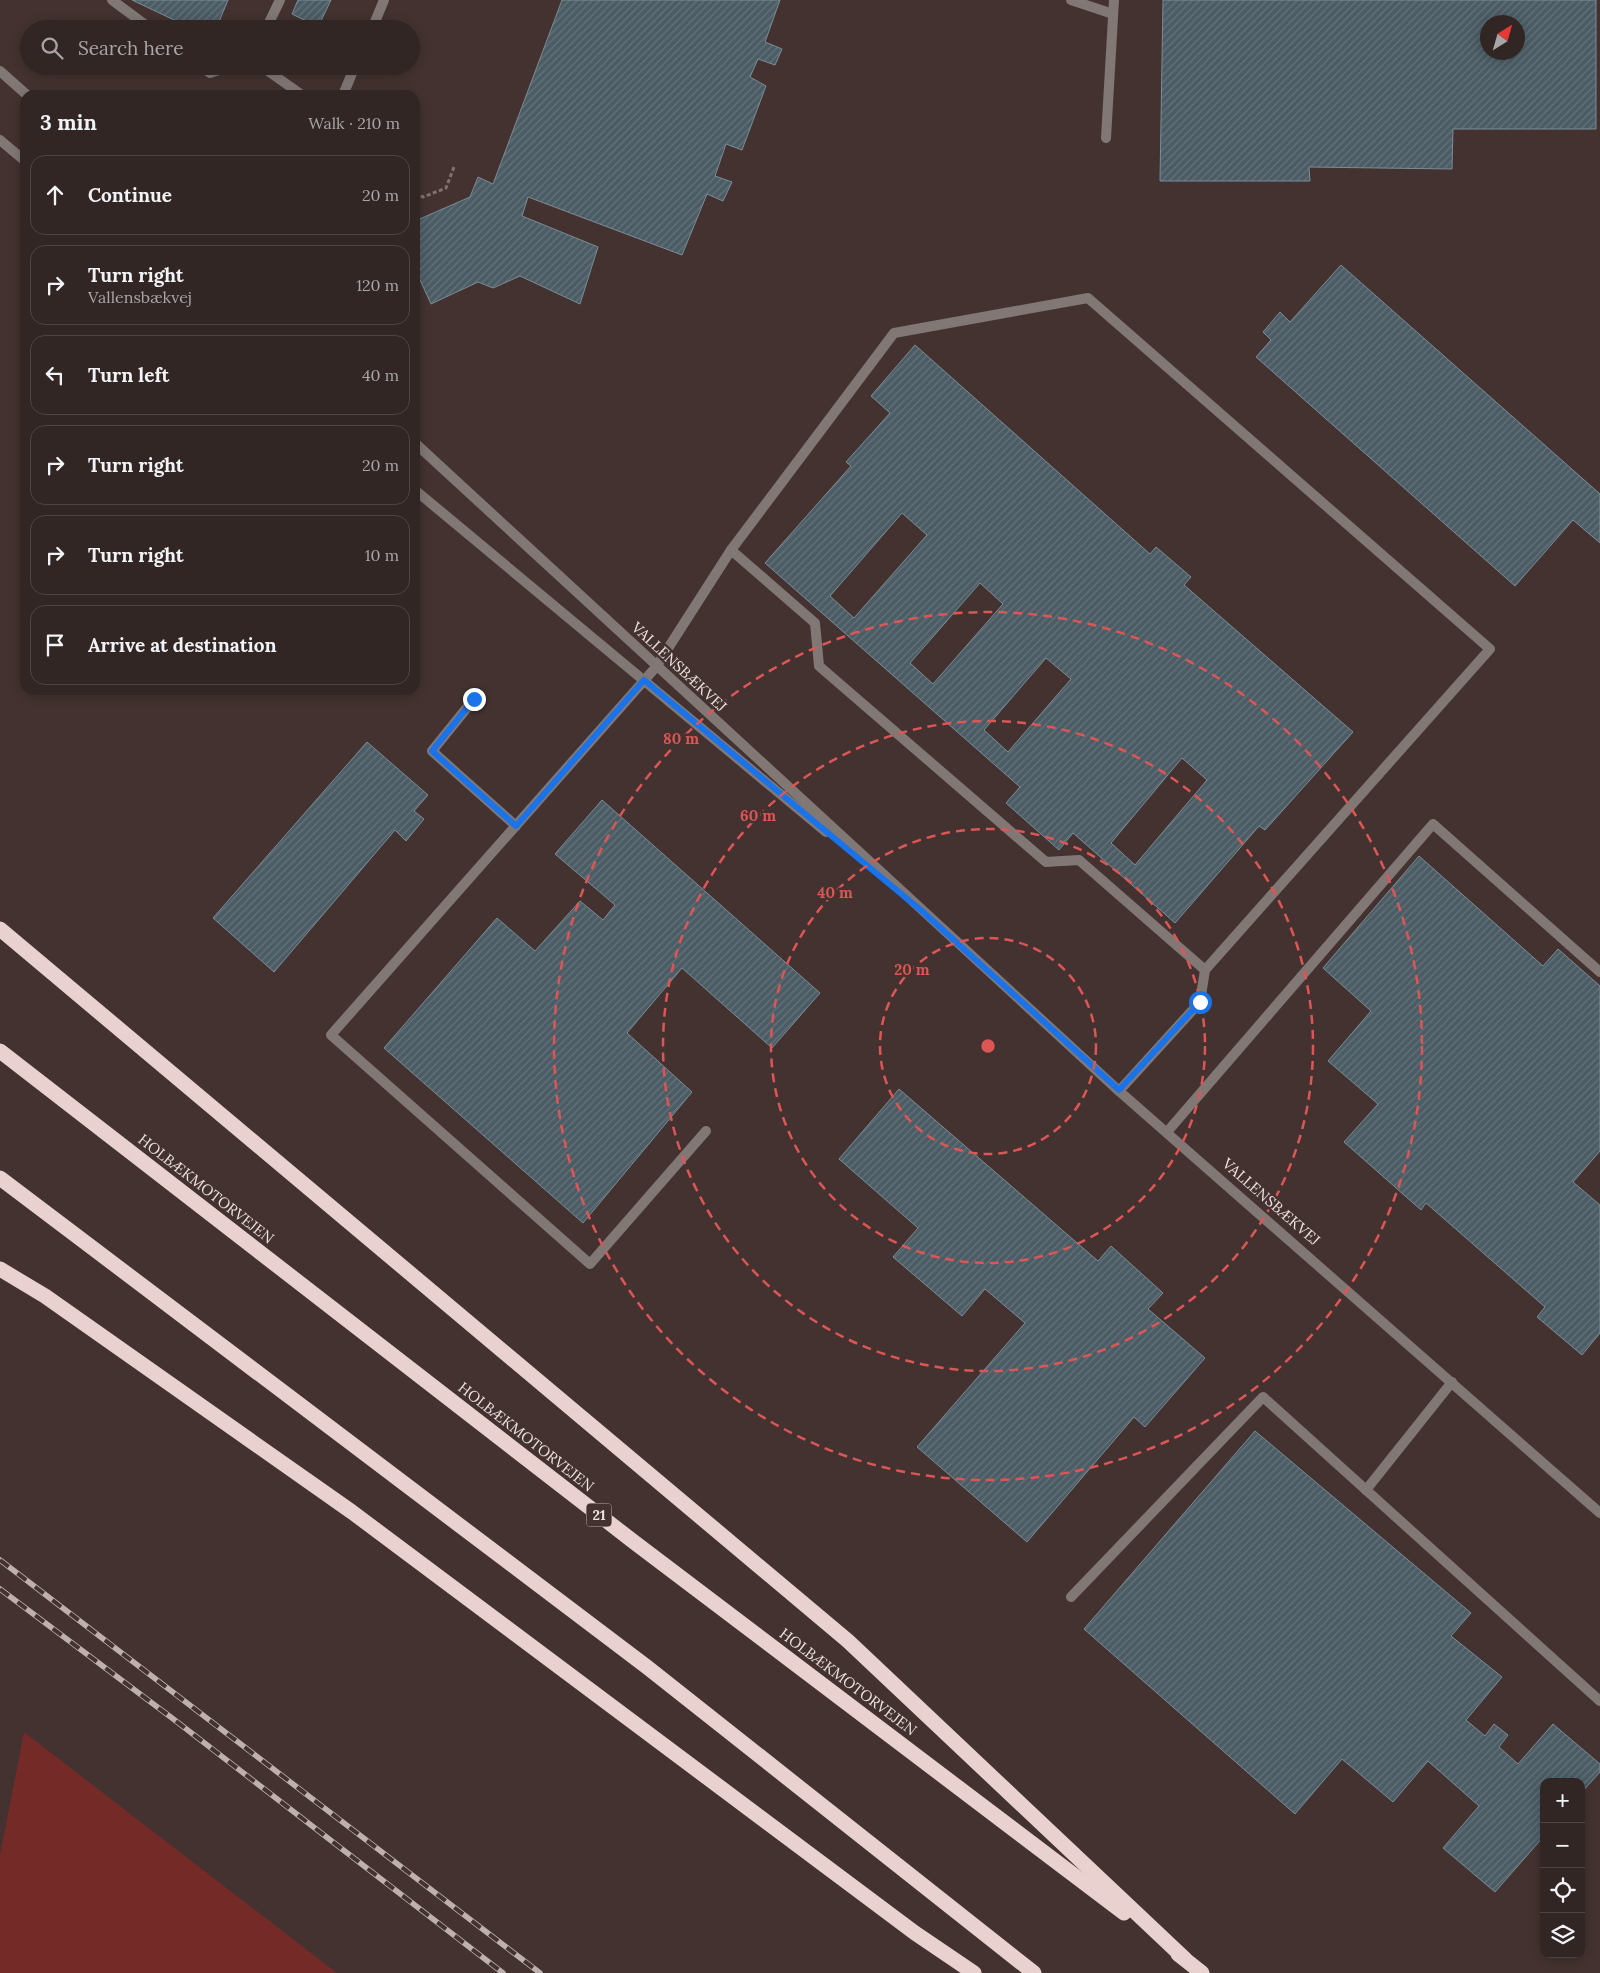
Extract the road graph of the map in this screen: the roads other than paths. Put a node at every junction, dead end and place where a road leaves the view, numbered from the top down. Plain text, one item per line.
1 (112, 0) edge
2 (280, 0) edge
3 (384, 0) edge
4 (1071, 0) edge
5 (1114, 0) edge
6 (1113, 14) junction
7 (139, 20) edge
8 (270, 20) edge
9 (376, 20) edge
10 (0, 71) edge
11 (274, 75) edge
12 (351, 75) edge
13 (21, 90) edge
14 (295, 90) edge
15 (345, 90) edge
16 (1106, 138) dead end
17 (0, 140) edge
18 (20, 157) edge
19 (420, 449) edge
20 (420, 494) edge
21 (731, 550) junction
22 (656, 667) junction
23 (644, 680) junction
24 (474, 699) dead end
25 (516, 826) junction
26 (923, 912) junction
27 (0, 929) edge
28 (1205, 970) junction
29 (1600, 972) edge
30 (0, 1051) edge
31 (1119, 1090) junction
32 (706, 1131) dead end
33 (1167, 1132) junction
34 (0, 1178) edge
35 (0, 1269) edge
36 (1452, 1382) junction
37 (1366, 1490) junction
38 (1600, 1513) edge
39 (1071, 1597) dead end
40 (1600, 1702) edge
41 (1185, 1959) junction
42 (974, 1973) edge
43 (1034, 1973) edge
44 (1202, 1973) edge

1 - 7 street
2 - 8 street
3 - 9 street
4 - 6 street
5 - 6 street
6 - 16 street
10 - 13 street
11 - 14 street
12 - 15 street
17 - 18 street
19 - 22 street, VALLENSBÆKVEJ
20 - 23 street, VALLENSBÆKVEJ
21 - 22 street
21 - 28 street
21 - 28 street
22 - 23 street
22 - 26 street, VALLENSBÆKVEJ
23 - 25 street
23 - 26 street, VALLENSBÆKVEJ
24 - 25 street
25 - 32 street
26 - 31 street, VALLENSBÆKVEJ
27 - 41 highway
28 - 31 street
29 - 33 street
30 - 41 highway, HOLBÆKMOTORVEJEN / 21
31 - 33 street, VALLENSBÆKVEJ
33 - 36 street, VALLENSBÆKVEJ
34 - 43 highway
35 - 42 highway
36 - 37 street
36 - 38 street, VALLENSBÆKVEJ
37 - 39 street
37 - 40 street
41 - 44 highway, HOLBÆKMOTORVEJEN / 21

